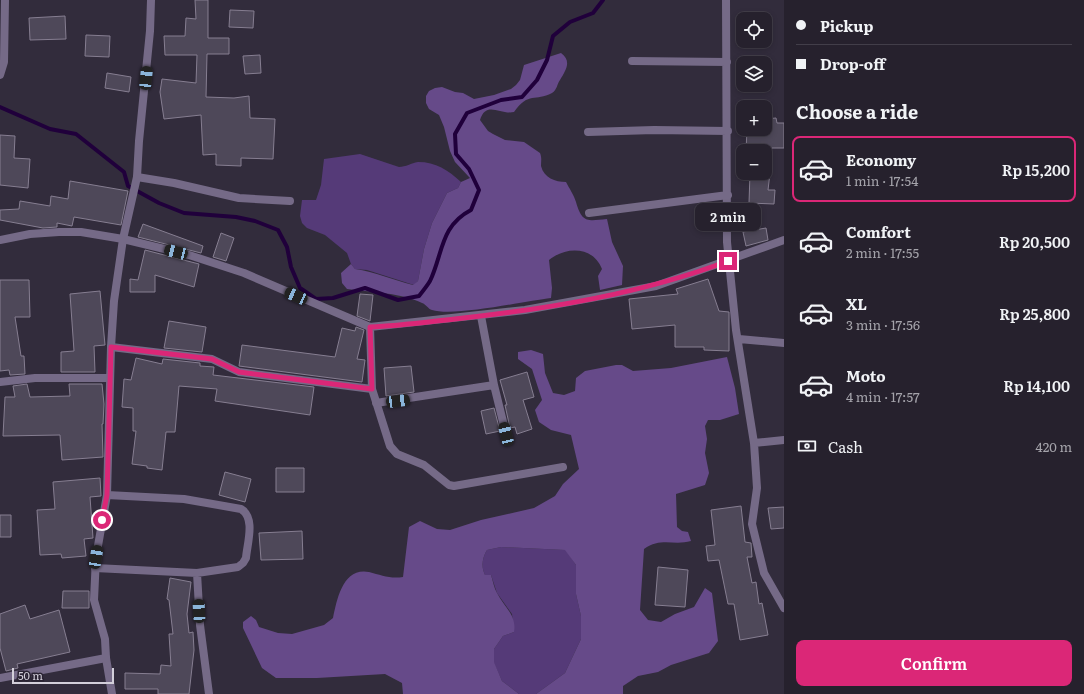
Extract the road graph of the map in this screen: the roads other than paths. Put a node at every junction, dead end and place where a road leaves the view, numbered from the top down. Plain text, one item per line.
1 (5, 0) edge
2 (151, 0) edge
3 (726, 0) edge
4 (632, 61) dead end
5 (727, 62) junction
6 (0, 75) edge
7 (728, 131) junction
8 (588, 132) dead end
9 (137, 177) junction
10 (728, 195) junction
11 (290, 201) dead end
12 (589, 213) dead end
13 (123, 239) junction
14 (0, 240) edge
15 (784, 240) edge
16 (728, 261) junction
17 (481, 316) junction
18 (370, 327) junction
19 (739, 338) junction
20 (784, 343) edge
21 (111, 347) junction
22 (110, 378) junction
23 (0, 382) edge
24 (494, 385) junction
25 (372, 389) junction
26 (376, 403) junction
27 (506, 434) dead end
28 (784, 440) edge
29 (754, 443) junction
30 (563, 467) dead end
31 (107, 495) junction
32 (95, 568) junction
33 (197, 573) junction
34 (784, 608) edge
35 (106, 658) junction
36 (0, 678) edge
37 (112, 694) edge
38 (209, 694) edge

1 - 6 street
2 - 9 street
3 - 5 street
4 - 5 street
5 - 7 street
7 - 8 street
7 - 10 street
9 - 11 street
9 - 13 street
10 - 12 street
10 - 16 street
13 - 14 street
13 - 18 street
13 - 21 street
15 - 16 street
16 - 17 street
16 - 19 street
17 - 18 street
17 - 24 street
18 - 25 street
19 - 20 street
19 - 29 street
21 - 22 street
21 - 25 street
22 - 23 street
22 - 31 street
24 - 26 street
24 - 27 street
25 - 26 street
26 - 30 street
28 - 29 street
29 - 34 street
31 - 32 street
31 - 33 street
32 - 33 street
32 - 35 street
33 - 38 street
35 - 36 street
35 - 37 street

